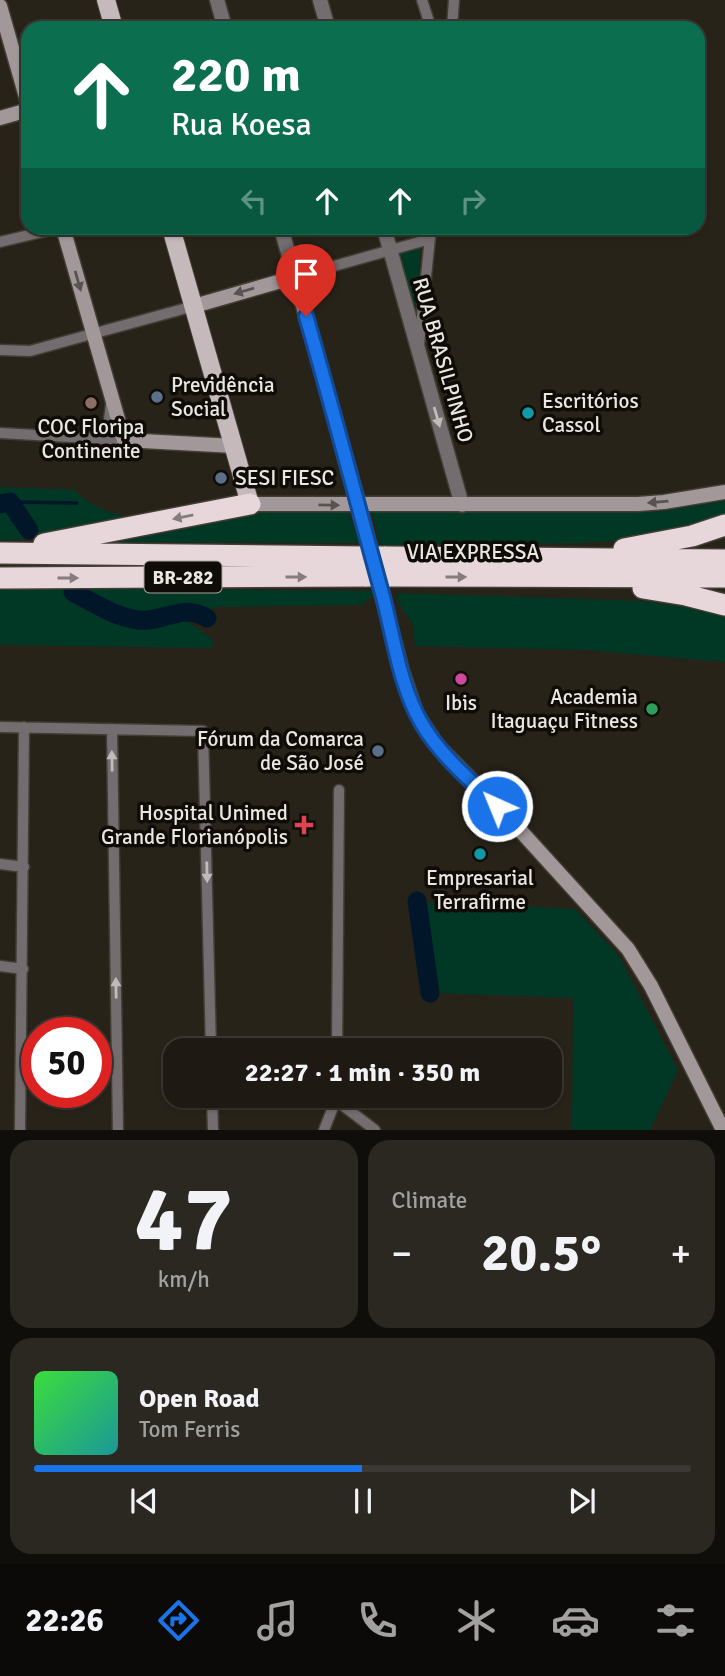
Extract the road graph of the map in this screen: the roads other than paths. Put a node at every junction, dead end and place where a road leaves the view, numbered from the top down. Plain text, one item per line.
1 (106, 0) edge
2 (217, 0) edge
3 (320, 0) edge
4 (422, 0) edge
5 (454, 0) edge
6 (0, 6) edge
7 (112, 21) edge
8 (223, 21) edge
9 (326, 21) edge
10 (429, 21) edge
11 (452, 21) edge
12 (21, 80) edge
13 (21, 112) edge
14 (0, 117) edge
15 (30, 235) edge
16 (63, 235) edge
17 (173, 235) edge
18 (283, 235) edge
19 (386, 235) edge
20 (426, 235) edge
21 (431, 235) edge
22 (0, 242) edge
23 (390, 250) junction
24 (295, 277) junction
25 (194, 306) junction
26 (93, 334) junction
27 (0, 350) edge
28 (419, 351) junction
29 (112, 401) junction
30 (0, 433) edge
31 (107, 435) dead end
32 (124, 440) junction
33 (234, 446) junction
34 (725, 492) edge
35 (250, 504) junction
36 (359, 505) junction
37 (462, 505) junction
38 (725, 524) edge
39 (0, 552) edge
40 (725, 560) edge
41 (376, 567) junction
42 (566, 568) junction
43 (725, 577) edge
44 (0, 578) edge
45 (725, 605) edge
46 (0, 727) edge
47 (24, 727) junction
48 (112, 729) junction
49 (339, 790) dead end
50 (0, 864) edge
51 (24, 867) junction
52 (0, 966) edge
53 (23, 969) junction
54 (211, 1038) edge
55 (337, 1038) edge
56 (212, 1108) edge
57 (333, 1108) edge
58 (349, 1108) edge
59 (20, 1130) edge
60 (118, 1130) edge
61 (213, 1130) edge
62 (324, 1130) edge
63 (375, 1130) edge
64 (723, 1130) edge

1 - 7 main road
2 - 8 street
3 - 9 street
4 - 10 street
5 - 11 street
6 - 12 main road
13 - 14 main road
15 - 22 street
16 -> 26 main road
17 - 25 main road
18 - 24 street
19 - 23 street, RUA BRASILPINHO
20 - 23 street
21 - 28 street
23 - 24 street
23 - 28 street, RUA BRASILPINHO
24 -> 25 main road
24 - 36 main road
25 - 26 street
25 - 33 main road
26 - 27 street
26 - 29 main road
28 -> 37 street, RUA BRASILPINHO
29 - 31 street
29 - 32 main road
30 - 32 street
32 - 33 main road
33 - 35 main road
34 -> 37 main road
35 -> 36 main road
35 -> 39 highway
36 - 37 main road
36 - 64 main road
38 - 42 highway
39 - 41 highway, VIA EXPRESSA / BR-282
40 - 42 highway
41 - 42 highway, VIA EXPRESSA / BR-282
44 -> 41 highway, VIA EXPRESSA / BR-282
42 - 43 highway
42 - 45 highway
46 - 47 street
47 - 48 street
47 - 51 street
48 -> 54 street
60 -> 48 street
49 - 55 street
50 - 51 street
51 - 53 street
52 - 53 street
53 - 59 street
56 - 61 street
57 - 62 street
58 - 63 street

